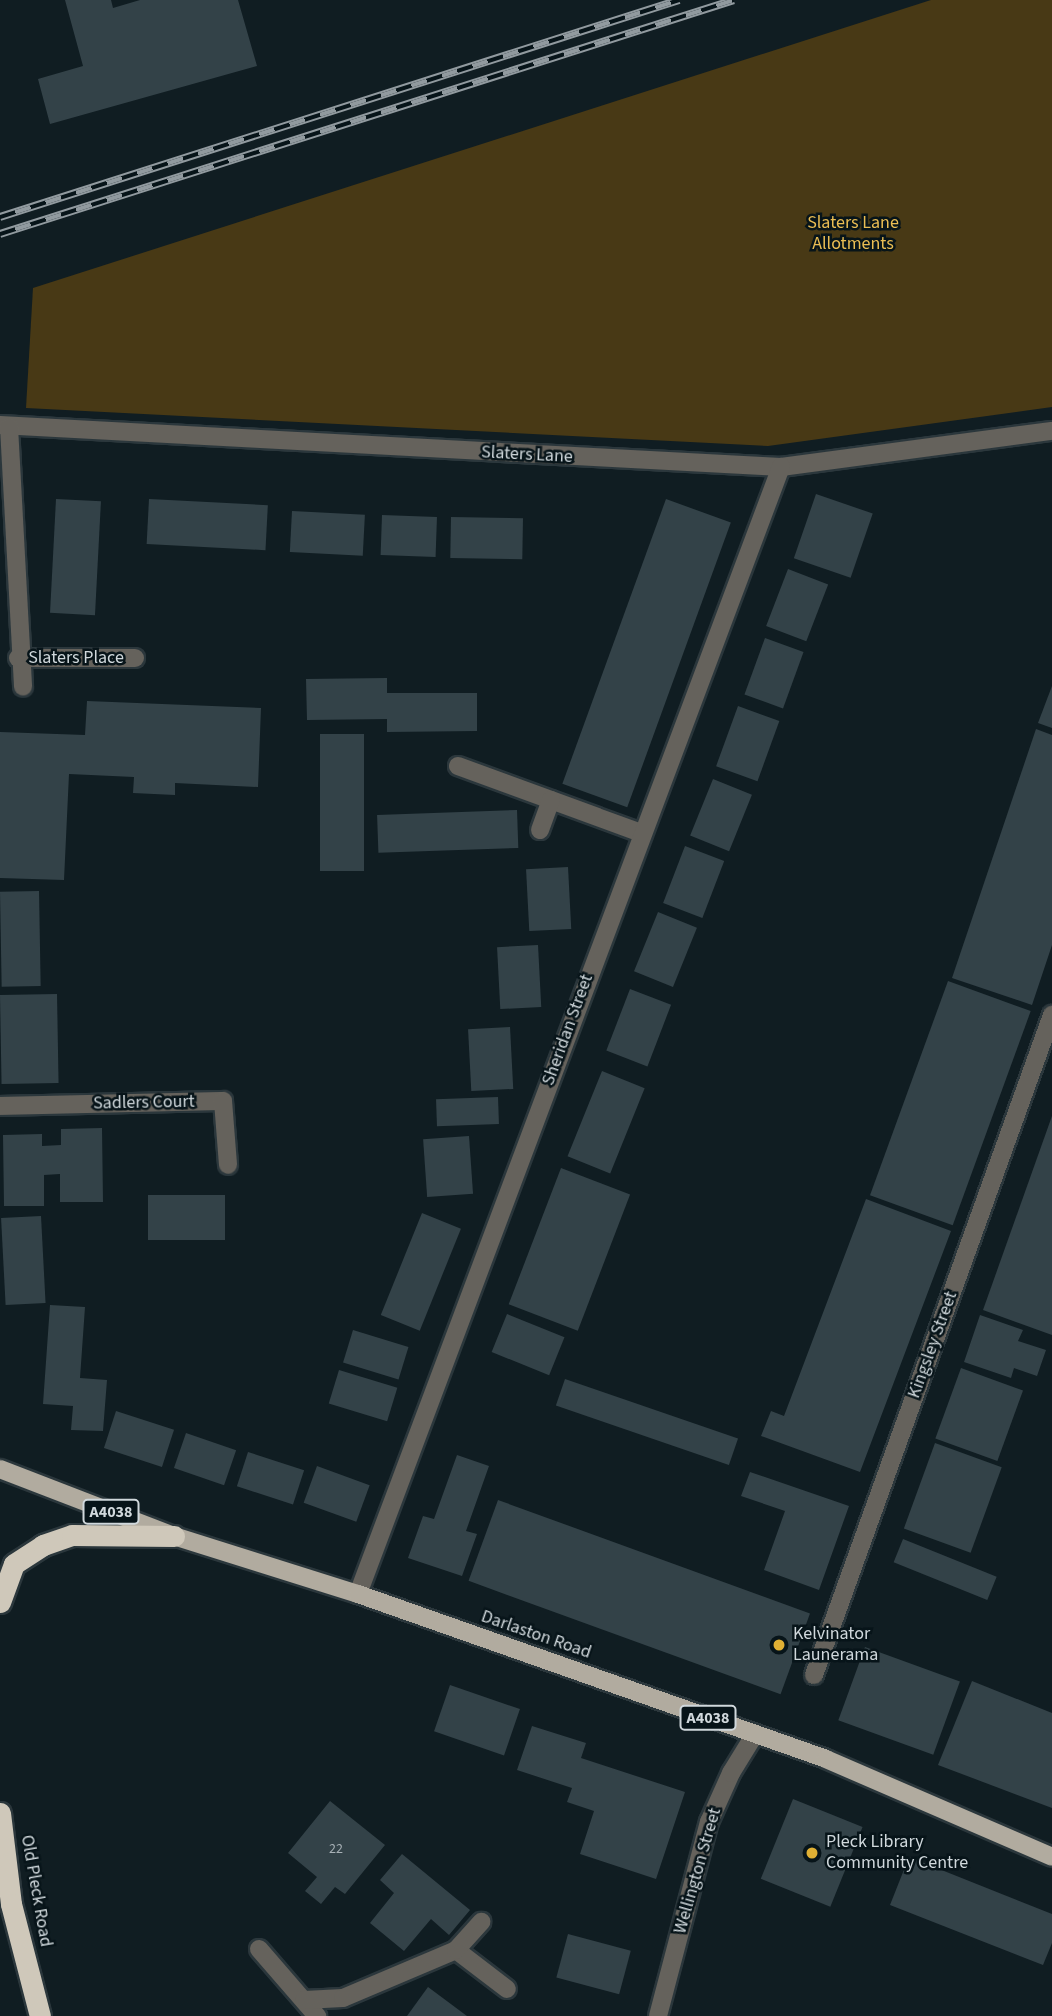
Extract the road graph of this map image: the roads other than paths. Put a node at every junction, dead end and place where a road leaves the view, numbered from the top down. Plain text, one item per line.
1 (5, 426) edge
2 (1052, 431) edge
3 (781, 467) junction
4 (135, 658) dead end
5 (18, 659) junction
6 (23, 687) dead end
7 (458, 766) dead end
8 (551, 800) junction
9 (540, 830) dead end
10 (641, 833) junction
11 (1052, 1016) edge
12 (0, 1106) edge
13 (228, 1165) dead end
14 (0, 1469) edge
15 (174, 1536) junction
16 (358, 1594) junction
17 (0, 1602) edge
18 (814, 1675) dead end
19 (755, 1734) junction
20 (0, 1813) edge
21 (1052, 1857) edge
22 (481, 1922) dead end
23 (259, 1949) dead end
24 (456, 1950) junction
25 (507, 1989) dead end
26 (304, 2000) junction
27 (40, 2016) edge
28 (317, 2016) edge
29 (658, 2016) edge

1 - 3 street, Slaters Lane
1 - 5 street, Slaters Place
2 - 3 street, Slaters Lane
3 - 10 street, Sheridan Street
4 - 5 street, Slaters Place
5 - 6 street, Slaters Place
7 - 8 street
8 - 9 street
8 - 10 street
10 - 16 street, Sheridan Street
11 - 18 street, Kingsley Street
12 - 13 street, Sadlers Court
14 - 15 main road, Darlaston Road / A4038
15 - 16 main road, Darlaston Road / A4038
15 - 17 highway
16 - 19 main road, Darlaston Road / A4038
19 - 21 main road, Darlaston Road / A4038
19 - 29 street, Wellington Street
20 - 27 highway, Old Pleck Road
22 - 24 street
23 - 26 street
24 - 25 street
24 - 26 street
26 - 28 street

